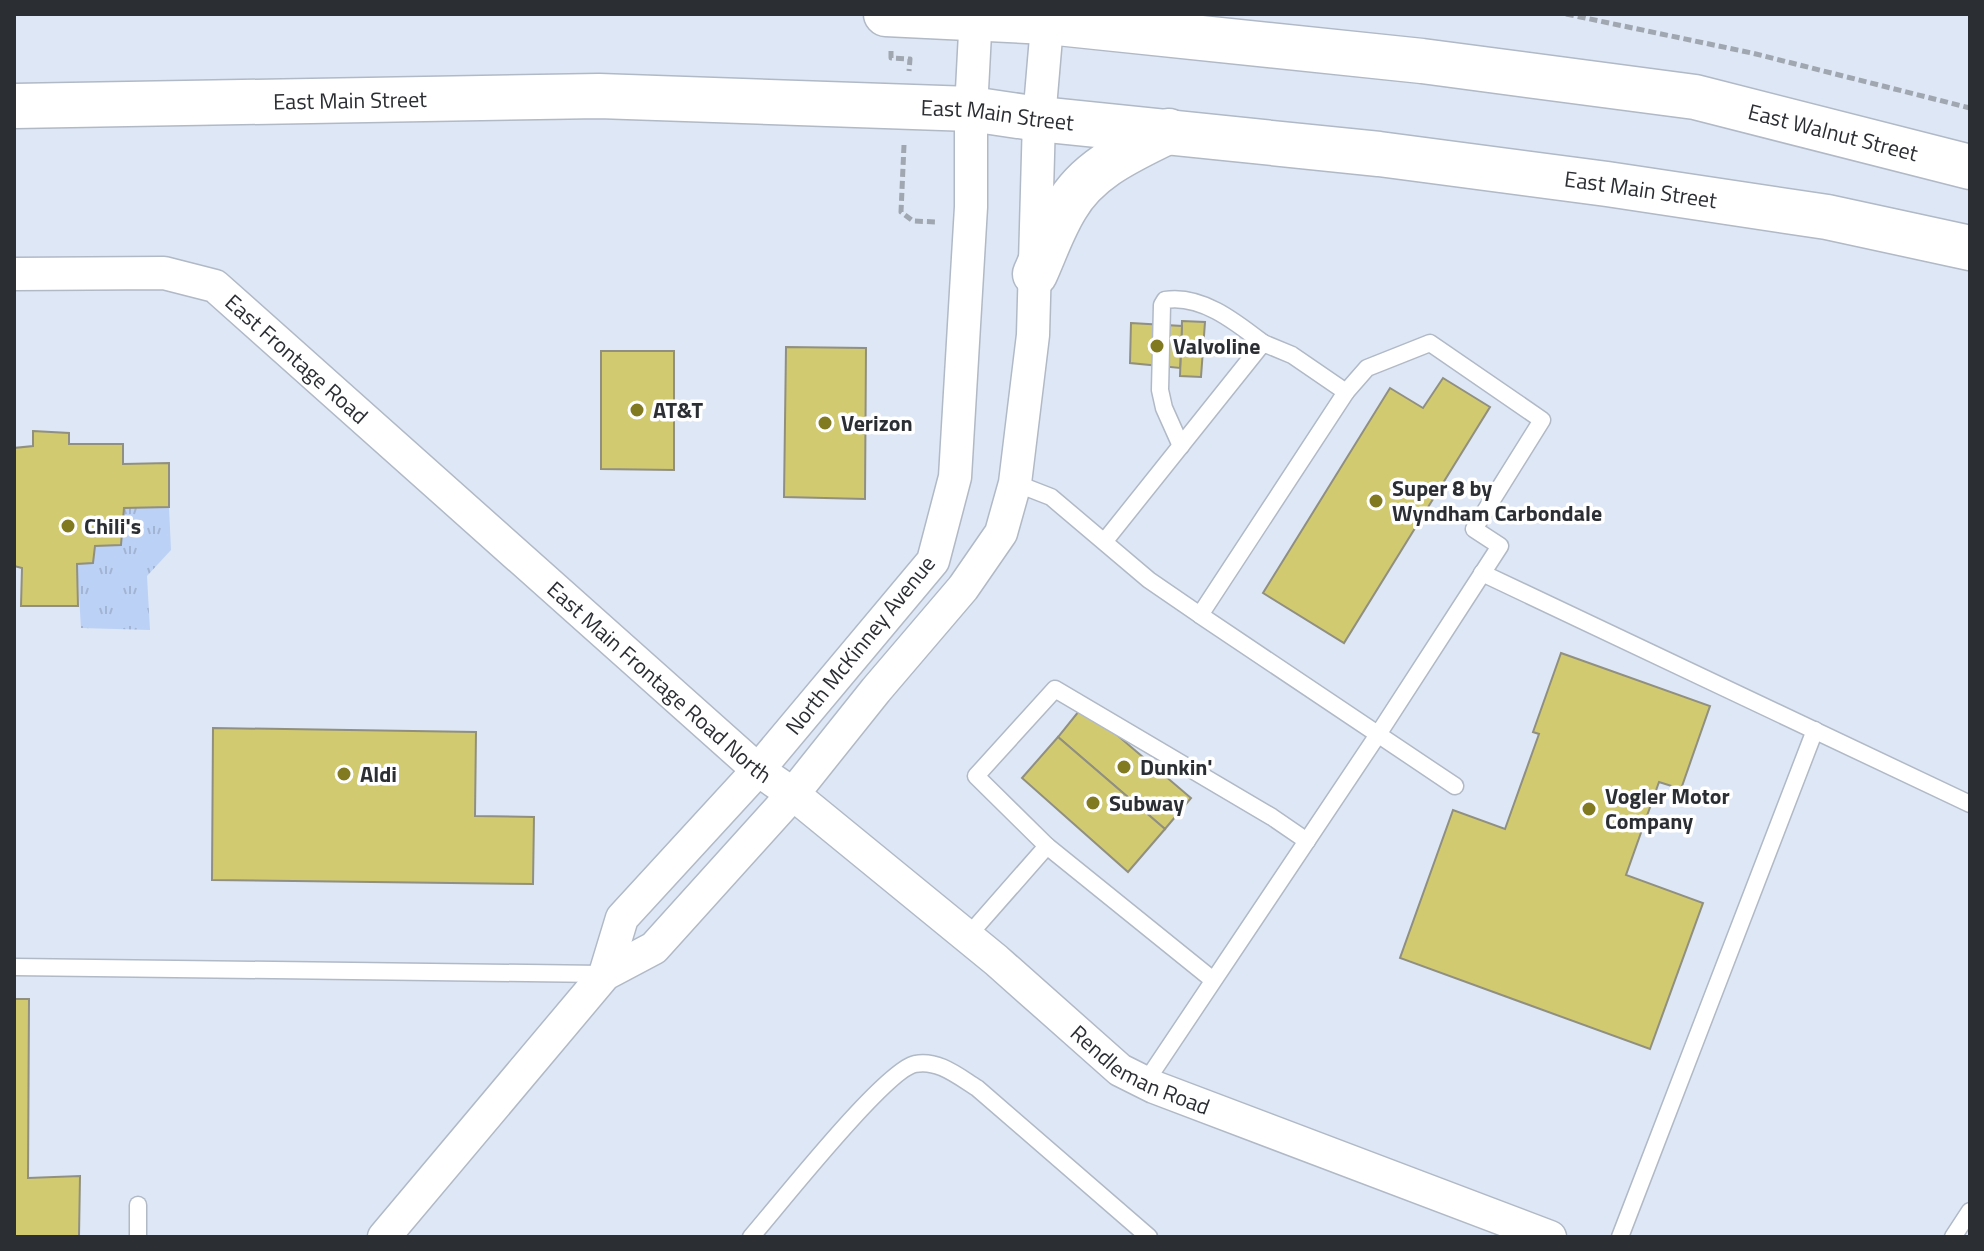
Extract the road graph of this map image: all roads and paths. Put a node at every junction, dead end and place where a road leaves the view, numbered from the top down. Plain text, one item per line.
1 (886, 14) edge
2 (1180, 14) edge
3 (1566, 14) edge
4 (976, 16) edge
5 (1048, 18) edge
6 (1233, 42) junction
7 (14, 106) edge
8 (1970, 108) edge
9 (971, 109) junction
10 (1039, 119) junction
11 (1169, 131) junction
12 (1970, 167) edge
13 (902, 177) dead end
14 (931, 222) dead end
15 (1970, 248) edge
16 (14, 274) edge
17 (1035, 274) junction
18 (1263, 343) junction
19 (1346, 392) junction
20 (1181, 446) junction
21 (1015, 483) junction
22 (1104, 542) junction
23 (529, 567) joint
24 (1482, 573) junction
25 (1200, 615) junction
26 (1815, 730) junction
27 (1377, 736) junction
28 (758, 770) junction
29 (1455, 786) dead end
30 (793, 794) junction
31 (1970, 804) edge
32 (1307, 841) junction
33 (1047, 846) junction
34 (967, 937) junction
35 (14, 967) edge
36 (605, 974) junction
37 (1213, 980) junction
38 (1145, 1083) junction
39 (138, 1205) dead end
40 (1970, 1211) edge
41 (138, 1237) edge
42 (384, 1237) edge
43 (751, 1237) edge
44 (1149, 1237) edge
45 (1550, 1237) edge
46 (1620, 1237) edge
47 (1953, 1237) edge

1 - 4 highway
2 - 6 highway
3 - 8 path
4 - 5 highway
4 - 9 street, North McKinney Avenue
5 - 6 highway
5 - 10 street, North McKinney Avenue
6 - 12 highway, East Walnut Street
7 - 9 highway, East Main Street
9 - 10 highway, East Main Street
9 - 28 street, North McKinney Avenue
10 - 11 highway, East Main Street
10 - 17 street, North McKinney Avenue
11 - 15 highway, East Main Street
11 - 17 highway
13 - 14 path
16 - 23 street, East Frontage Road
17 - 21 street, North McKinney Avenue
18 - 19 lane
18 - 20 lane
18 - 20 lane
19 - 24 lane
19 - 25 lane
20 - 22 lane
21 - 22 lane
21 - 30 street, North McKinney Avenue
22 - 25 lane
23 - 28 street, East Main Frontage Road North
24 - 26 lane
24 - 27 lane
25 - 27 lane
26 - 31 lane
26 - 46 lane
27 - 29 lane
27 - 32 lane
28 - 30 street, East Main Frontage Road North
28 - 36 street, North McKinney Avenue
30 - 34 street, Rendleman Road
30 - 36 street, North McKinney Avenue
32 - 33 lane
32 - 37 lane
33 - 34 lane
33 - 37 lane
34 - 38 street, Rendleman Road
35 - 36 lane
36 - 42 street, North McKinney Avenue
37 - 38 lane
38 - 45 street, Rendleman Road
39 - 41 lane
40 - 47 lane
43 - 44 lane

